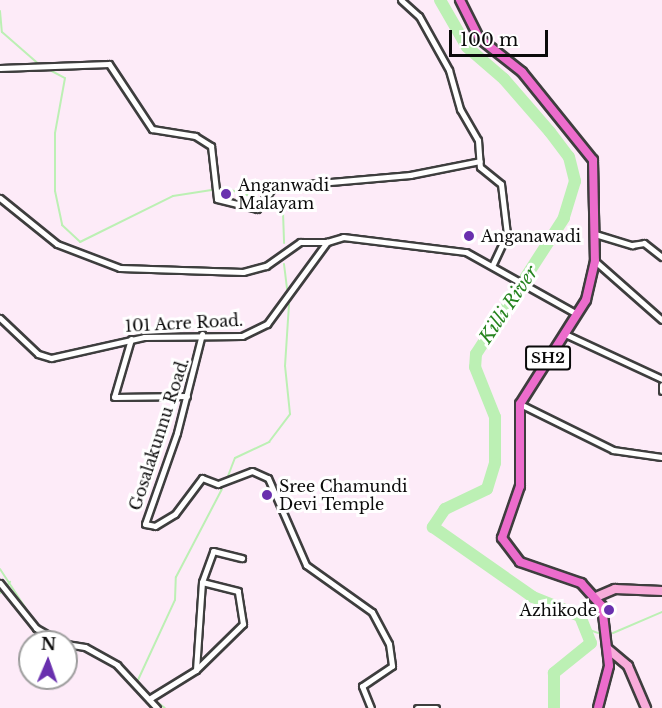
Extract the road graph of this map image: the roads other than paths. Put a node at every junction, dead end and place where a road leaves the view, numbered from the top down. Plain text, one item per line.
1 (401, 0) edge
2 (460, 0) edge
3 (0, 68) edge
4 (480, 161) junction
5 (0, 198) edge
6 (595, 234) junction
7 (327, 242) junction
8 (662, 256) edge
9 (595, 261) junction
10 (493, 264) junction
11 (577, 314) junction
12 (0, 318) edge
13 (662, 320) edge
14 (201, 334) junction
15 (565, 334) junction
16 (131, 339) junction
17 (662, 379) edge
18 (662, 385) edge
19 (662, 391) edge
20 (187, 396) junction
21 (519, 404) junction
22 (662, 458) edge
23 (242, 558) dead end
24 (202, 582) junction
25 (3, 586) edge
26 (662, 591) edge
27 (596, 597) junction
28 (39, 630) edge
29 (78, 645) edge
30 (608, 649) junction
31 (196, 670) junction
32 (149, 699) junction
33 (157, 708) edge
34 (371, 708) edge
35 (417, 708) edge
36 (436, 708) edge
37 (598, 708) edge
38 (646, 708) edge

1 - 4 street
2 - 6 main road, SH2
3 - 4 street
4 - 10 street
5 - 7 street
6 - 8 street
6 - 9 main road, SH2
7 - 10 street
7 - 14 street, 101 Acre Road.
9 - 11 main road, SH2
9 - 13 street
10 - 11 street
11 - 15 main road, SH2
12 - 16 street, 101 Acre Road.
14 - 16 street, 101 Acre Road.
14 - 20 street, Gosalakunnu Road.
15 - 17 street
15 - 21 main road, SH2
16 - 20 street
18 - 19 street
20 - 34 street, Gosalakunnu Road.
21 - 22 street
21 - 27 main road
23 - 24 street
24 - 31 street
24 - 31 street
25 - 28 street
26 - 27 street
27 - 30 main road
29 - 32 street
30 - 37 main road
30 - 38 street
31 - 32 street
32 - 33 street
35 - 36 street

